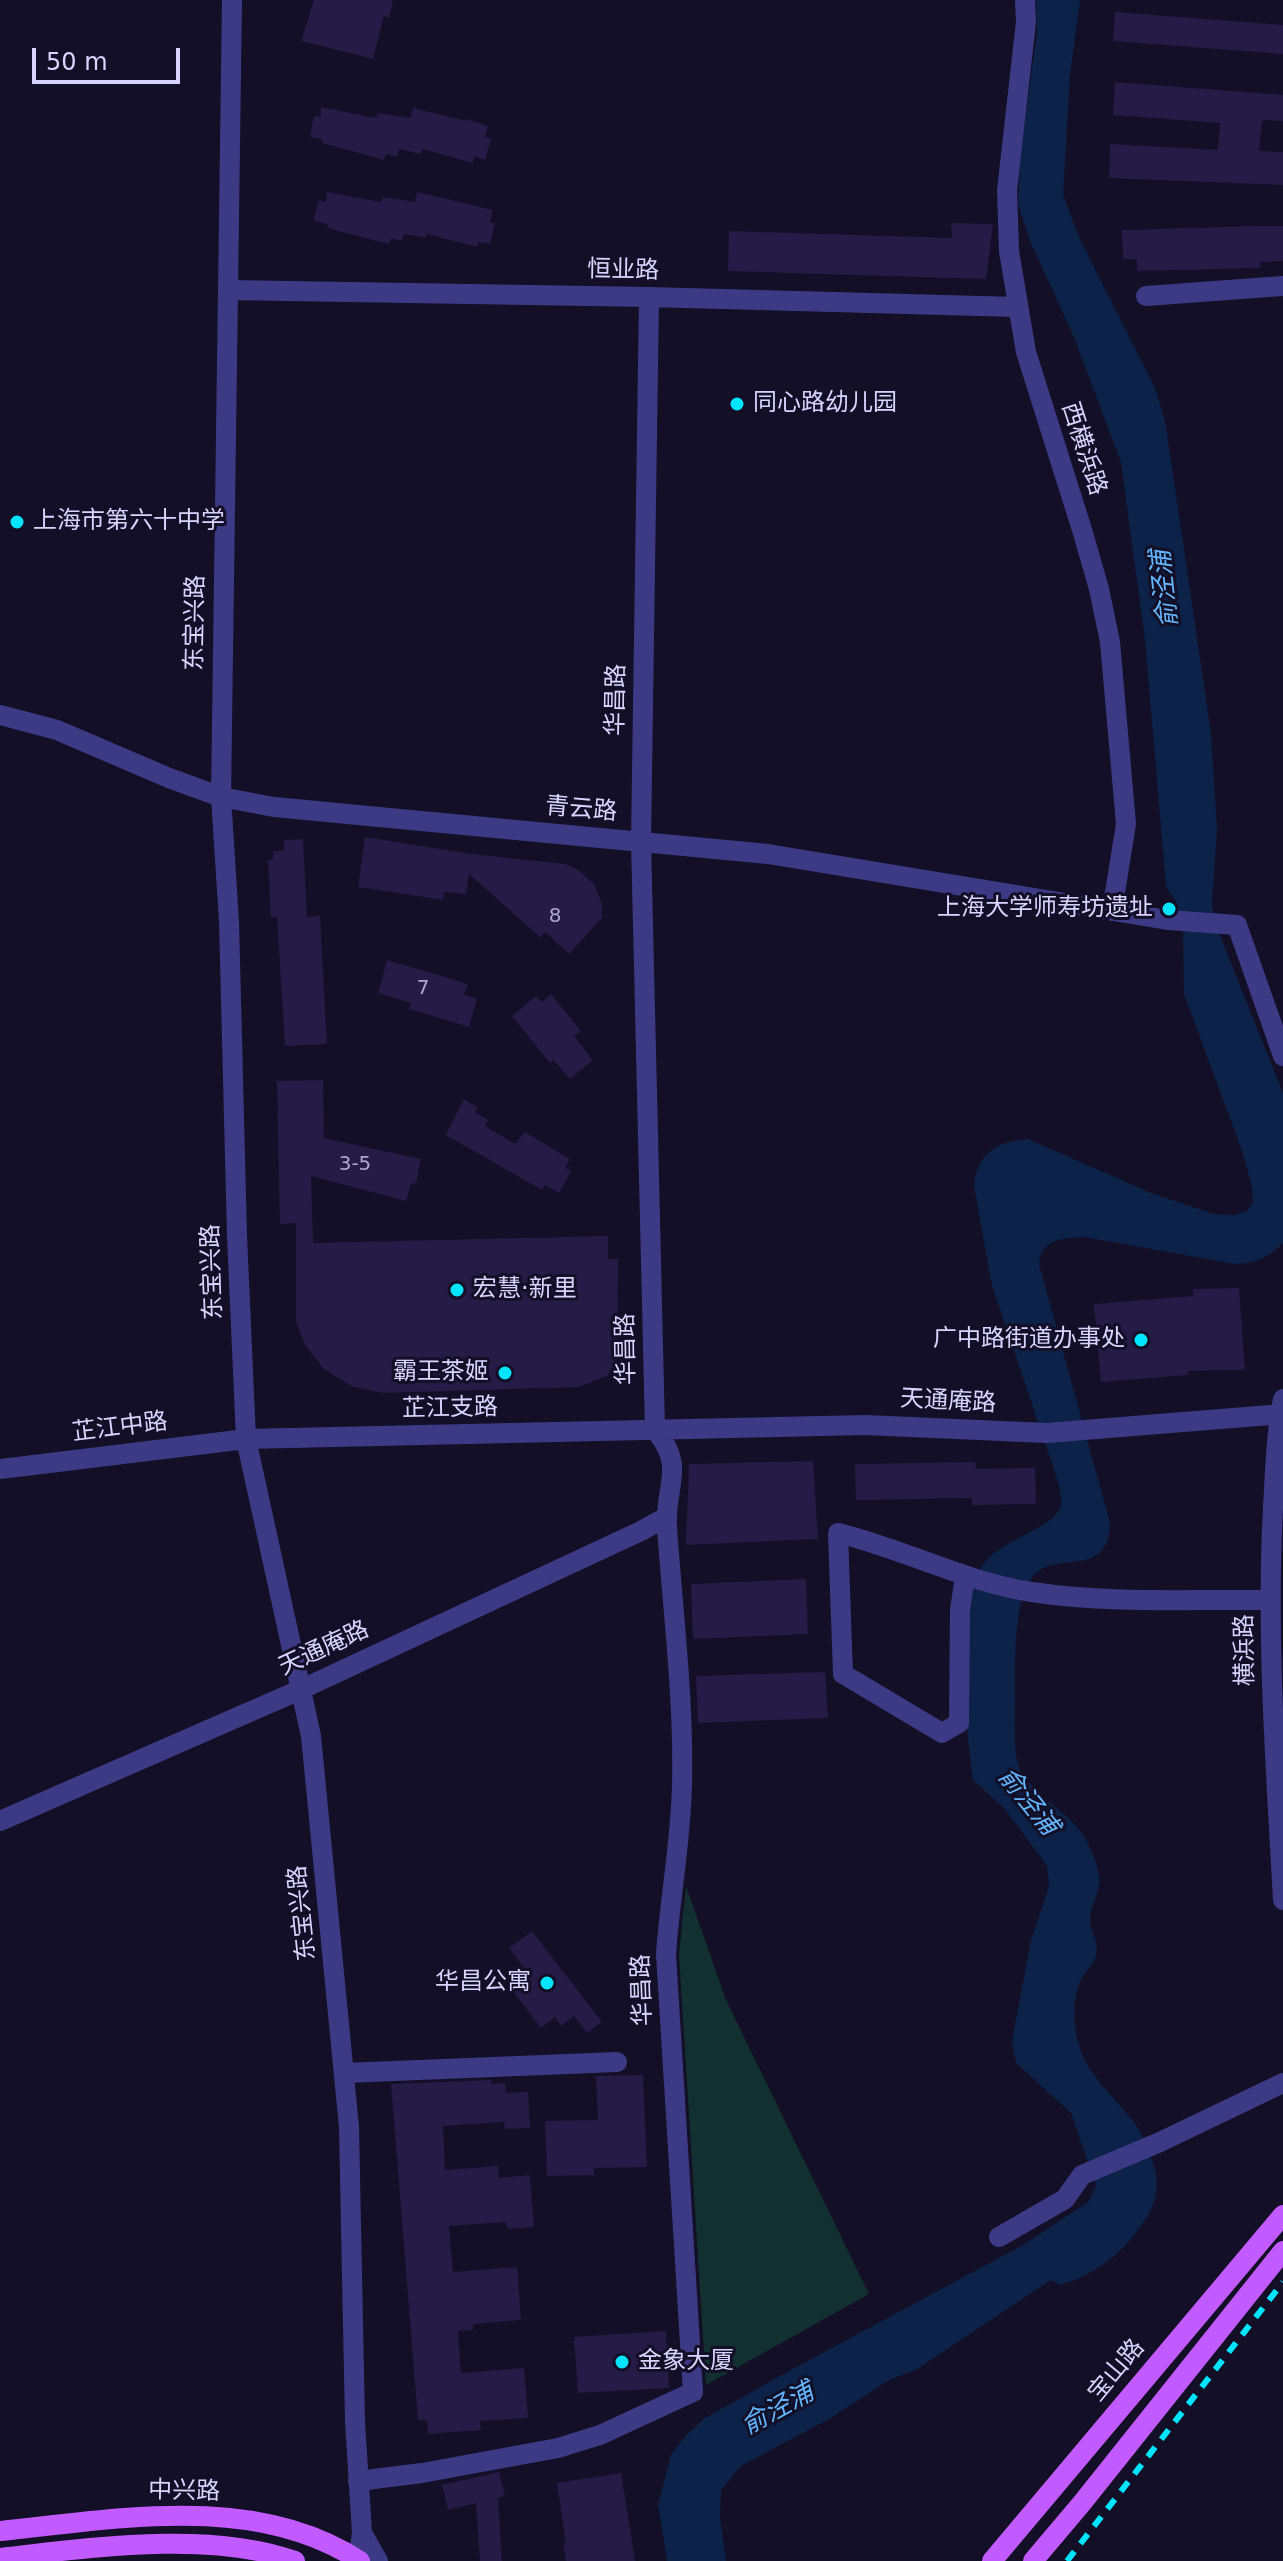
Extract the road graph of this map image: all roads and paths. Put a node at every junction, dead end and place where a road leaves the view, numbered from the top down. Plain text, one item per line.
1 (232, 0) edge
2 (1025, 0) edge
3 (1283, 286) edge
4 (228, 290) junction
5 (1146, 296) dead end
6 (649, 297) junction
7 (1017, 307) junction
8 (0, 715) edge
9 (221, 797) junction
10 (641, 841) junction
11 (1112, 911) junction
12 (1283, 1056) edge
13 (1282, 1409) edge
14 (655, 1430) junction
15 (246, 1439) junction
16 (0, 1469) edge
17 (666, 1517) junction
18 (969, 1577) junction
19 (1271, 1600) junction
20 (302, 1689) junction
21 (0, 1821) edge
22 (1283, 1900) edge
23 (617, 2062) dead end
24 (344, 2073) junction
25 (1283, 2083) edge
26 (1283, 2215) edge
27 (999, 2237) dead end
28 (1283, 2251) edge
29 (358, 2481) junction
30 (0, 2531) edge
31 (0, 2558) edge
32 (295, 2561) edge
33 (364, 2561) edge
34 (992, 2561) edge
35 (1033, 2561) edge

1 - 4 street, 东宝兴路
2 - 7 street, 西横浜路
3 - 5 street
4 - 6 street, 恒业路
4 - 9 street, 东宝兴路
6 - 7 street, 恒业路
6 - 10 street, 华昌路
7 - 11 street, 西横浜路
8 - 9 street, 青云路
9 - 10 street, 青云路
9 - 15 street, 东宝兴路
10 - 11 street, 青云路
10 - 14 street, 华昌路
11 - 12 street, 青云路
13 - 14 street, 天通庵路
13 - 19 street, 横浜路
14 - 15 street, 芷江支路
14 - 17 street, 华昌路
15 - 16 street, 芷江中路
15 - 20 street, 东宝兴路
17 - 20 street, 天通庵路
17 - 29 street, 华昌路
18 - 18 street
18 - 19 street
19 - 22 street, 横浜路
20 - 21 street, 天通庵路
20 - 24 street, 东宝兴路
23 - 24 street
24 - 29 street, 东宝兴路
25 - 27 street
26 - 34 main road, 宝山路
28 - 35 main road
29 - 33 street, 东宝兴路
30 - 33 main road, 中兴路
31 - 32 main road

